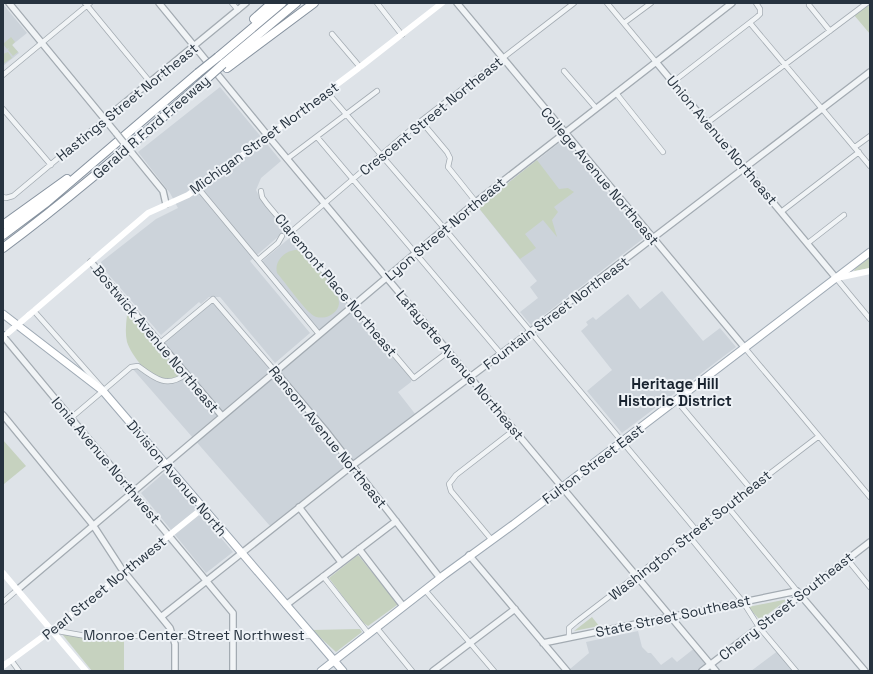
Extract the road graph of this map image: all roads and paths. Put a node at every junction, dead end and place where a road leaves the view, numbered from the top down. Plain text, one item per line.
1 (9, 3) edge
2 (159, 3) edge
3 (232, 3) edge
4 (246, 3) edge
5 (272, 3) edge
6 (282, 3) edge
7 (296, 3) edge
8 (314, 3) edge
9 (377, 3) edge
10 (442, 3) edge
11 (457, 3) edge
12 (574, 3) edge
13 (607, 3) edge
14 (651, 3) edge
15 (732, 3) edge
16 (756, 3) edge
17 (867, 3) edge
18 (88, 4) edge
19 (809, 5) dead end
20 (238, 10) junction
21 (624, 23) junction
22 (750, 23) junction
23 (830, 31) junction
24 (332, 34) dead end
25 (402, 34) junction
26 (41, 42) junction
27 (195, 46) junction
28 (227, 49) junction
29 (503, 59) junction
30 (656, 62) junction
31 (785, 65) junction
32 (225, 66) junction
33 (360, 67) junction
34 (564, 71) dead end
35 (870, 72) edge
36 (3, 75) edge
37 (150, 82) junction
38 (673, 82) junction
39 (377, 91) dead end
40 (327, 92) junction
41 (616, 93) junction
42 (596, 108) junction
43 (3, 109) edge
44 (822, 109) junction
45 (152, 112) junction
46 (346, 114) junction
47 (105, 119) junction
48 (422, 121) junction
49 (707, 123) junction
50 (564, 133) junction
51 (268, 136) junction
52 (317, 136) junction
53 (870, 136) edge
54 (855, 147) junction
55 (663, 152) dead end
56 (859, 152) junction
57 (381, 155) junction
58 (287, 159) junction
59 (51, 164) junction
60 (870, 166) edge
61 (744, 168) junction
62 (353, 179) junction
63 (198, 188) junction
64 (261, 191) dead end
65 (5, 197) edge
66 (476, 202) junction
67 (166, 204) junction
68 (324, 204) junction
69 (781, 212) junction
70 (844, 215) dead end
71 (3, 225) edge
72 (444, 228) junction
73 (291, 232) junction
74 (3, 235) edge
75 (282, 236) dead end
76 (653, 238) junction
77 (808, 243) junction
78 (3, 248) edge
79 (870, 252) edge
80 (415, 254) junction
81 (258, 260) junction
82 (91, 262) junction
83 (870, 271) edge
84 (386, 277) junction
85 (836, 278) junction
86 (353, 306) junction
87 (32, 313) junction
88 (3, 314) edge
89 (870, 319) edge
90 (530, 332) junction
91 (319, 334) junction
92 (4, 336) edge
93 (160, 343) junction
94 (745, 348) junction
95 (448, 351) junction
96 (501, 354) junction
97 (275, 371) junction
98 (186, 374) junction
99 (470, 378) junction
100 (103, 391) junction
101 (676, 400) junction
102 (3, 415) edge
103 (222, 416) junction
104 (71, 418) junction
105 (514, 430) junction
106 (819, 436) junction
107 (621, 442) junction
108 (165, 464) junction
109 (353, 465) junction
110 (562, 488) junction
111 (750, 488) junction
112 (133, 492) junction
113 (870, 497) edge
114 (728, 506) junction
115 (299, 507) junction
116 (203, 508) junction
117 (396, 520) junction
118 (93, 525) junction
119 (696, 530) junction
120 (169, 536) junction
121 (689, 536) junction
122 (491, 539) junction
123 (870, 542) edge
124 (359, 549) junction
125 (241, 552) junction
126 (470, 556) junction
127 (847, 559) junction
128 (341, 562) junction
129 (124, 572) junction
130 (3, 573) edge
131 (323, 576) junction
132 (637, 576) junction
133 (440, 578) junction
134 (206, 581) junction
135 (870, 587) edge
136 (17, 590) junction
137 (425, 590) junction
138 (799, 593) junction
139 (3, 602) edge
140 (743, 602) junction
141 (286, 605) junction
142 (403, 606) junction
143 (515, 609) junction
144 (161, 617) junction
145 (670, 617) junction
146 (376, 627) junction
147 (759, 627) junction
148 (52, 630) junction
149 (368, 633) junction
150 (313, 636) junction
151 (173, 637) junction
152 (234, 637) junction
153 (569, 638) junction
154 (470, 643) junction
155 (543, 643) junction
156 (11, 660) junction
157 (334, 661) junction
158 (710, 664) junction
159 (3, 666) edge
160 (19, 671) edge
161 (86, 671) edge
162 (175, 671) edge
163 (233, 671) edge
164 (321, 671) edge
165 (343, 671) edge
166 (412, 671) edge
167 (434, 671) edge
168 (494, 671) edge
169 (567, 671) edge
170 (702, 671) edge
171 (716, 671) edge
172 (796, 671) edge
173 (865, 671) edge

1 - 26 street
2 - 27 street, Lafayette Avenue Northeast
3 - 20 street
4 - 20 street, Hastings Street Northeast
5 - 28 highway
6 - 28 highway, Gerald R Ford Freeway
7 - 32 highway, Gerald R Ford Freeway
8 - 32 highway
9 - 25 street
10 - 25 main road, Michigan Street Northeast
11 - 29 street, College Avenue Northeast
12 - 29 street, Crescent Street Northeast
13 - 21 street, Union Avenue Northeast
14 - 21 street
15 - 30 street, Lyon Street Northeast
16 - 22 street
17 - 23 street
18 - 26 street
18 - 37 street
19 - 23 street
20 - 27 street, Hastings Street Northeast
21 - 30 street, Union Avenue Northeast
22 - 31 street
22 - 38 street
23 - 31 street
24 - 33 street
25 - 33 main road, Michigan Street Northeast
26 - 36 street
26 - 47 street
27 - 37 street, Hastings Street Northeast
27 - 51 street, Lafayette Avenue Northeast
28 - 45 highway, Gerald R Ford Freeway, bridge
29 - 48 street, Crescent Street Northeast
29 - 50 street, College Avenue Northeast
30 - 38 street, Union Avenue Northeast
30 - 41 street, Lyon Street Northeast
31 - 44 street
31 - 49 street
32 - 78 highway, Gerald R Ford Freeway, bridge
33 - 40 main road, Michigan Street Northeast
34 - 42 street
35 - 44 street, Fountain Street Northeast
37 - 47 street, Hastings Street Northeast
38 - 49 street, Union Avenue Northeast
39 - 46 street
40 - 46 street
40 - 51 main road, Michigan Street Northeast
41 - 42 street, Lyon Street Northeast
41 - 55 street
42 - 50 street, Lyon Street Northeast
43 - 59 street
44 - 54 street
44 - 61 street, Fountain Street Northeast
45 - 71 highway
45 - 74 highway, Gerald R Ford Freeway
46 - 52 street
46 - 57 street
47 - 59 street, Hastings Street Northeast
47 - 67 street, bridge
48 - 57 street, Crescent Street Northeast
48 - 66 street
49 - 61 street, Union Avenue Northeast
50 - 66 street, Lyon Street Northeast
50 - 76 street, College Avenue Northeast
51 - 58 street, Lafayette Avenue Northeast
51 - 63 main road, Michigan Street Northeast
52 - 58 street
52 - 62 street
53 - 54 street
54 - 56 street
56 - 60 street
56 - 69 street
57 - 62 street, Crescent Street Northeast
57 - 72 street
58 - 68 street, Lafayette Avenue Northeast
59 - 65 street, Hastings Street Northeast
61 - 69 street, Union Avenue Northeast
61 - 76 street, Fountain Street Northeast
62 - 68 street, Crescent Street Northeast
62 - 80 street
63 - 67 main road, Michigan Street Northeast
63 - 81 street
64 - 73 street, Claremont Place Northeast
66 - 72 street, Lyon Street Northeast
67 - 82 main road, Michigan Street Northeast
68 - 73 street, Crescent Street Northeast
68 - 84 street, Lafayette Avenue Northeast
69 - 77 street, Union Avenue Northeast
70 - 77 street
72 - 80 street, Lyon Street Northeast
72 - 90 street
73 - 86 street, Claremont Place Northeast
75 - 81 street
76 - 90 street, Fountain Street Northeast
76 - 94 street, College Avenue Northeast
77 - 85 street, Union Avenue Northeast
79 - 85 main road, Fulton Street East
80 - 84 street, Lyon Street Northeast
80 - 96 street
81 - 91 street
82 - 87 main road, Michigan Street Northeast
82 - 93 street, Bostwick Avenue Northeast
83 - 85 main road
84 - 86 street, Lyon Street Northeast
84 - 95 street, Lafayette Avenue Northeast
85 - 89 street
85 - 94 main road, Fulton Street East
86 - 91 street, Lyon Street Northeast
86 - 95 street, Claremont Place Northeast
87 - 92 main road, Michigan Street Northeast, bridge
87 - 100 street
88 - 100 main road, Division Avenue North
90 - 96 street, Fountain Street Northeast
90 - 107 street
91 - 97 street, Lyon Street Northeast
92 - 104 street, Ionia Avenue Northwest
93 - 97 street, Ransom Avenue Northeast
93 - 98 street, Bostwick Avenue Northeast
94 - 101 main road, Fulton Street East
94 - 106 street
95 - 99 street, Lafayette Avenue Northeast
96 - 99 street, Fountain Street Northeast
97 - 103 street, Lyon Street Northeast
97 - 109 street, Ransom Avenue Northeast
98 - 100 street
98 - 103 street, Bostwick Avenue Northeast
99 - 105 street, Lafayette Avenue Northeast
99 - 109 street, Fountain Street Northeast
100 - 104 street
100 - 108 main road, Division Avenue North
101 - 107 main road, Fulton Street East
101 - 111 street
102 - 118 street
103 - 108 street, Lyon Street Northeast
104 - 112 street, Ionia Avenue Northwest
105 - 110 street, Lafayette Avenue Northeast
105 - 122 street
106 - 111 street, Washington Street Southeast
106 - 113 street
107 - 110 main road, Fulton Street East
107 - 119 street
108 - 112 street, Lyon Street Northeast
108 - 116 main road, Division Avenue North
109 - 115 street, Fountain Street Northeast
109 - 117 street, Ransom Avenue Northeast
110 - 122 main road, Fulton Street East
110 - 132 street, Lafayette Avenue Northeast
111 - 114 street, Washington Street Southeast
112 - 118 street, Lyon Street Northeast
112 - 120 street, Ionia Avenue Northwest
114 - 119 street, Washington Street Southeast
114 - 138 street
115 - 125 street, Fountain Street Northeast
115 - 128 street
116 - 120 main road, Pearl Street Northwest
116 - 125 main road, Division Avenue North
117 - 124 street
117 - 133 street, Ransom Avenue Northeast
118 - 129 street
118 - 136 street, Lyon Street Northeast
119 - 121 street, Washington Street Southeast
120 - 129 main road, Pearl Street Northwest
120 - 134 street, Ionia Avenue Northwest
121 - 132 street, Washington Street Southeast
121 - 140 street
122 - 126 main road, Fulton Street East
123 - 127 street, Cherry Street Southeast
124 - 128 street
124 - 142 street
125 - 134 street, Fountain Street Northeast
125 - 141 main road, Division Avenue North
126 - 133 main road, Fulton Street East
126 - 143 street
127 - 135 street
127 - 138 street, Cherry Street Southeast
128 - 131 street
129 - 144 street
129 - 148 main road, Pearl Street Northwest
130 - 136 main road
131 - 141 street
131 - 149 street
132 - 145 street, Lafayette Avenue Northeast
132 - 153 street, Washington Street Southeast
133 - 137 main road, Fulton Street East
134 - 144 street, Fountain Street Northeast
134 - 152 street, Ionia Avenue Northwest
136 - 139 street
136 - 148 main road
137 - 142 main road, Fulton Street East
137 - 154 street
138 - 140 street, State Street Southeast
138 - 147 street, Cherry Street Southeast
138 - 173 street
140 - 145 street, State Street Southeast
140 - 147 street
141 - 150 main road, Division Avenue North
142 - 146 main road, Fulton Street East
143 - 154 street
143 - 155 street
144 - 151 street
145 - 153 street, State Street Southeast
145 - 158 street, Lafayette Avenue Northeast
146 - 149 main road, Fulton Street East
146 - 166 street
147 - 158 street, Cherry Street Southeast
147 - 172 street
148 - 151 street, Monroe Center Street Northwest
148 - 156 main road, Pearl Street Northwest
148 - 161 main road
149 - 157 main road, Fulton Street East
150 - 152 street, Monroe Center Street Northwest
150 - 157 main road, Division Avenue North
151 - 152 street, Monroe Center Street Northwest
151 - 162 street
152 - 163 street, Ionia Avenue Northwest
153 - 155 street, State Street Southeast
154 - 167 street
154 - 168 street
155 - 169 street
156 - 159 main road, Pearl Street Northwest
156 - 160 street
157 - 164 main road, Fulton Street East
157 - 165 main road, Division Avenue North
158 - 170 street, Cherry Street Southeast
158 - 171 street, Lafayette Avenue Northeast

